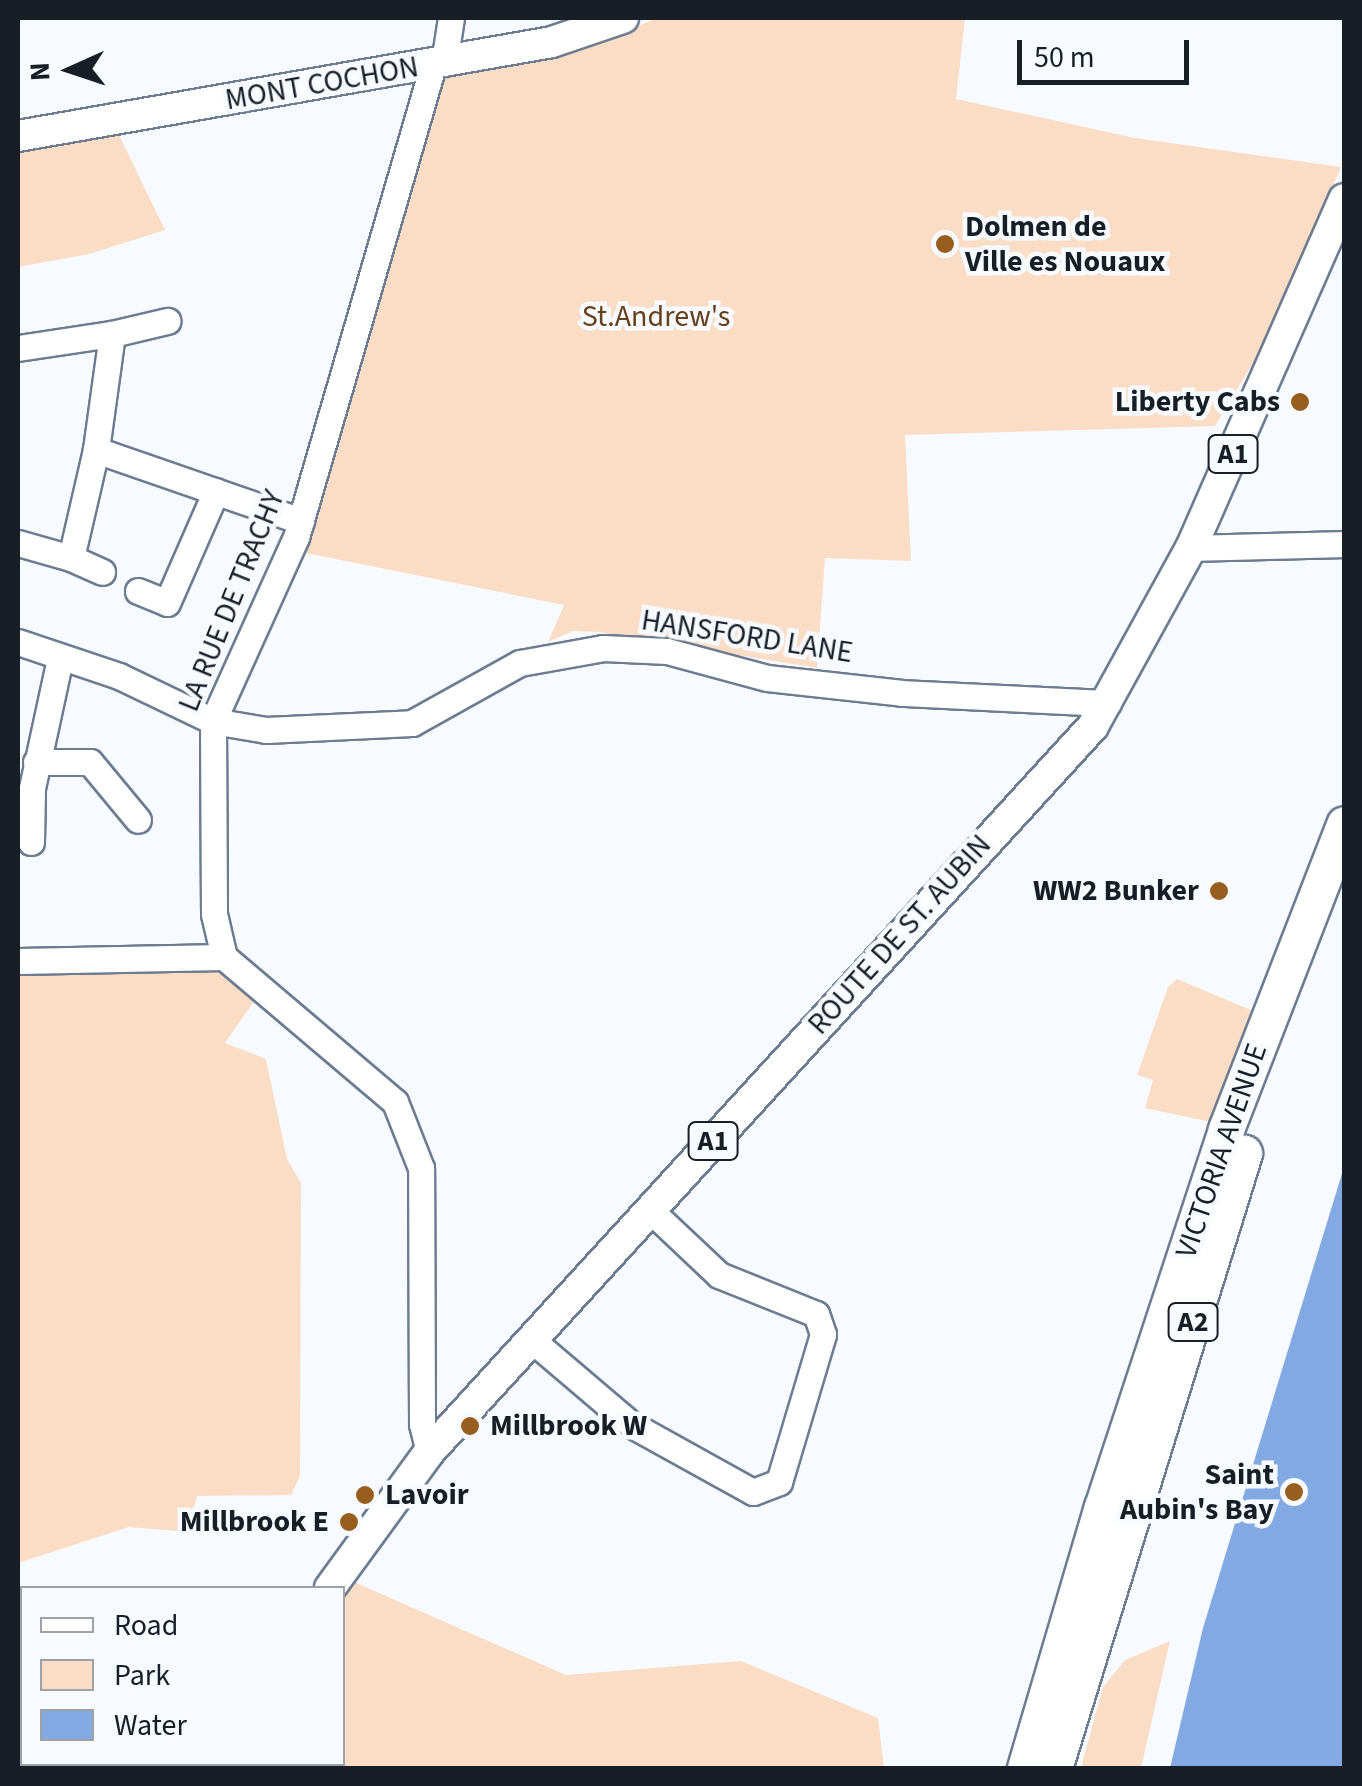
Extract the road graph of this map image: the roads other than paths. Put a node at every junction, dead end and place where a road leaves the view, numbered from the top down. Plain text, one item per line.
1 (451, 18) edge
2 (623, 18) edge
3 (439, 63) junction
4 (18, 136) edge
5 (1344, 199) edge
6 (167, 322) dead end
7 (112, 334) junction
8 (18, 348) edge
9 (96, 450) junction
10 (216, 491) junction
11 (301, 522) junction
12 (18, 542) edge
13 (1344, 544) edge
14 (1191, 548) junction
15 (71, 558) junction
16 (102, 572) dead end
17 (138, 591) dead end
18 (18, 642) edge
19 (60, 659) junction
20 (1108, 703) junction
21 (213, 722) junction
22 (36, 762) junction
23 (138, 820) dead end
24 (1344, 824) edge
25 (32, 842) dead end
26 (1344, 880) edge
27 (224, 957) junction
28 (18, 961) edge
29 (650, 1210) junction
30 (532, 1340) junction
31 (429, 1452) junction
32 (331, 1586) edge
33 (1025, 1768) edge
34 (1054, 1768) edge

1 - 3 street, LA RUE DE TRACHY
2 - 3 main road, MONT COCHON
3 - 4 main road, MONT COCHON
3 - 11 street, LA RUE DE TRACHY
5 - 14 main road, ROUTE DE ST. AUBIN / A1
6 - 7 street
7 - 8 street
7 - 9 street
9 - 10 street
9 - 15 street
10 - 11 street
10 - 17 street
11 - 21 street, LA RUE DE TRACHY
12 - 15 street
13 - 14 street
14 - 20 main road, ROUTE DE ST. AUBIN / A1
15 - 16 street
18 - 19 street, HANSFORD LANE
19 - 21 street, HANSFORD LANE
19 - 22 street
20 - 21 street, HANSFORD LANE
20 - 29 main road, ROUTE DE ST. AUBIN / A1
21 - 27 street, LA RUE DE TRACHY
22 - 23 street
22 - 25 street
24 - 33 highway, VICTORIA AVENUE / A2
26 - 34 highway, VICTORIA AVENUE / A2
27 - 28 street
27 - 31 street
29 - 30 main road, ROUTE DE ST. AUBIN / A1
29 - 30 street
30 - 31 main road, ROUTE DE ST. AUBIN / A1
31 - 32 main road, ROUTE DE ST. AUBIN / A1

